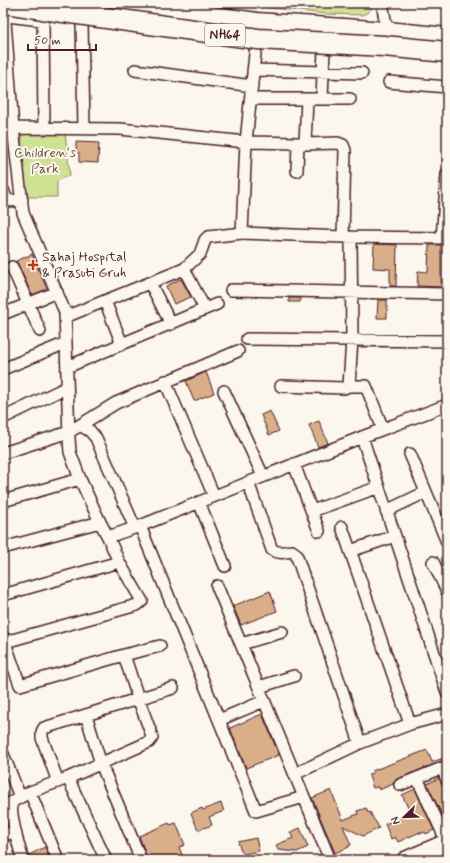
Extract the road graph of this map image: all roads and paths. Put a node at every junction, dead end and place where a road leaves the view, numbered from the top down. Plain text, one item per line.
1 (124, 3) edge
2 (382, 3) edge
3 (141, 4) edge
4 (4, 8) edge
5 (45, 11) edge
6 (258, 21) junction
7 (82, 23) junction
8 (387, 30) junction
9 (447, 36) edge
10 (256, 44) junction
11 (447, 44) edge
12 (324, 49) junction
13 (447, 52) edge
14 (447, 57) edge
15 (135, 70) dead end
16 (253, 70) junction
17 (323, 72) junction
18 (362, 73) dead end
19 (389, 82) dead end
20 (252, 86) junction
21 (447, 87) edge
22 (251, 99) junction
23 (307, 99) junction
24 (322, 99) junction
25 (350, 99) dead end
26 (44, 128) junction
27 (8, 129) edge
28 (84, 129) junction
29 (246, 142) junction
30 (302, 144) junction
31 (297, 171) dead end
32 (447, 174) edge
33 (3, 190) edge
34 (22, 200) junction
35 (242, 233) junction
36 (347, 237) junction
37 (445, 238) edge
38 (12, 267) dead end
39 (184, 268) junction
40 (150, 282) junction
41 (231, 290) dead end
42 (351, 291) junction
43 (57, 292) junction
44 (447, 294) edge
45 (105, 300) junction
46 (29, 304) junction
47 (217, 304) dead end
48 (205, 309) junction
49 (3, 314) edge
50 (65, 317) junction
51 (170, 324) junction
52 (40, 331) dead end
53 (247, 339) dead end
54 (352, 339) junction
55 (447, 341) edge
56 (66, 343) junction
57 (122, 344) junction
58 (238, 351) dead end
59 (67, 367) junction
60 (3, 369) edge
61 (165, 381) junction
62 (281, 386) dead end
63 (349, 386) junction
64 (67, 387) junction
65 (224, 391) dead end
66 (447, 405) edge
67 (3, 418) edge
68 (80, 425) junction
69 (383, 429) junction
70 (69, 432) junction
71 (362, 437) junction
72 (3, 453) edge
73 (410, 454) dead end
74 (294, 464) junction
75 (263, 476) junction
76 (80, 479) junction
77 (248, 482) junction
78 (379, 487) junction
79 (426, 492) junction
80 (214, 496) junction
81 (3, 501) edge
82 (199, 502) junction
83 (312, 511) junction
84 (386, 511) junction
85 (100, 522) junction
86 (138, 527) junction
87 (342, 527) dead end
88 (319, 531) dead end
89 (395, 536) junction
90 (108, 537) junction
91 (447, 542) edge
92 (3, 548) edge
93 (350, 551) junction
94 (119, 562) junction
95 (433, 562) dead end
96 (225, 566) dead end
97 (217, 586) dead end
98 (447, 591) edge
99 (3, 595) edge
100 (282, 632) dead end
101 (4, 639) edge
102 (241, 644) junction
103 (160, 646) dead end
104 (124, 655) junction
105 (294, 676) dead end
106 (259, 687) junction
107 (173, 688) dead end
108 (447, 692) edge
109 (138, 698) junction
110 (264, 701) junction
111 (447, 714) edge
112 (86, 715) junction
113 (219, 720) junction
114 (410, 724) junction
115 (360, 743) junction
116 (3, 754) edge
117 (101, 764) junction
118 (444, 767) edge
119 (295, 774) junction
120 (417, 778) junction
121 (63, 780) junction
122 (447, 780) edge
123 (400, 785) dead end
124 (30, 792) junction
125 (304, 797) junction
126 (11, 803) edge
127 (14, 831) junction
128 (3, 836) edge
129 (447, 842) edge
130 (447, 858) edge
131 (23, 860) edge
132 (58, 860) edge
133 (106, 860) edge
134 (141, 860) edge
135 (330, 860) edge
136 (405, 860) edge
137 (443, 860) edge

1 - 3 street
2 - 8 street
3 - 6 street
4 - 5 street
4 - 13 highway, NH64, bridge
4 - 27 street
5 - 7 street
5 - 11 highway, NH64
5 - 26 street
6 - 8 street
6 - 10 street
7 - 10 street
7 - 28 street
8 - 9 street
10 - 12 street
10 - 16 street
12 - 14 street
12 - 17 street
15 - 20 street
16 - 17 street
16 - 20 street
17 - 18 street
17 - 24 street
19 - 21 street
20 - 22 street
22 - 23 street
22 - 29 street
23 - 24 street
23 - 30 street
24 - 25 street
26 - 27 street
26 - 28 street
27 - 34 street
28 - 29 street
29 - 30 street
29 - 35 street
30 - 31 street
30 - 36 street
32 - 37 street
33 - 34 street
34 - 43 street
35 - 36 street
35 - 39 street
36 - 37 street
36 - 42 street
38 - 46 street
39 - 40 street
39 - 48 street
40 - 45 street
40 - 51 street
41 - 42 street
42 - 44 street
42 - 54 street
43 - 46 street
43 - 50 street
45 - 50 street
45 - 57 street
46 - 49 street
46 - 52 street
47 - 48 street
48 - 51 street
50 - 56 street
51 - 57 street
53 - 54 street
54 - 55 street
54 - 63 street
56 - 59 street
56 - 60 street
57 - 59 street
58 - 61 street
59 - 64 street
61 - 68 street
61 - 80 street
62 - 63 street
63 - 69 street
64 - 67 street
64 - 70 street
65 - 75 street
66 - 69 street
68 - 70 street
68 - 86 street
69 - 71 street
70 - 72 street
70 - 76 street
71 - 74 street
71 - 78 street
73 - 79 street
74 - 75 street
74 - 83 street
75 - 77 street
76 - 81 street
76 - 85 street
77 - 80 street
77 - 115 street
78 - 83 street
78 - 84 street
79 - 84 street
79 - 91 street
80 - 82 street
82 - 86 street
82 - 96 street
83 - 88 street
84 - 89 street
85 - 90 street
85 - 92 street
86 - 90 street
86 - 113 street
87 - 93 street
89 - 93 street
89 - 108 street
90 - 94 street
93 - 114 street
94 - 99 street
94 - 101 street
95 - 98 street
97 - 102 street
100 - 102 street
101 - 104 street
102 - 106 street
103 - 104 street
104 - 109 street
105 - 106 street
106 - 110 street
107 - 109 street
109 - 112 street
109 - 117 street
110 - 113 street
110 - 119 street
111 - 114 street
112 - 117 street
112 - 121 street
113 - 125 street
114 - 115 street
115 - 119 street
116 - 126 street
117 - 121 street
117 - 134 street
118 - 120 street
118 - 122 street
119 - 125 street
120 - 123 street
120 - 129 street
121 - 124 street
121 - 133 street
124 - 126 street
124 - 132 street
125 - 135 street
126 - 127 street
127 - 128 street
127 - 131 street
129 - 136 street
130 - 137 street

